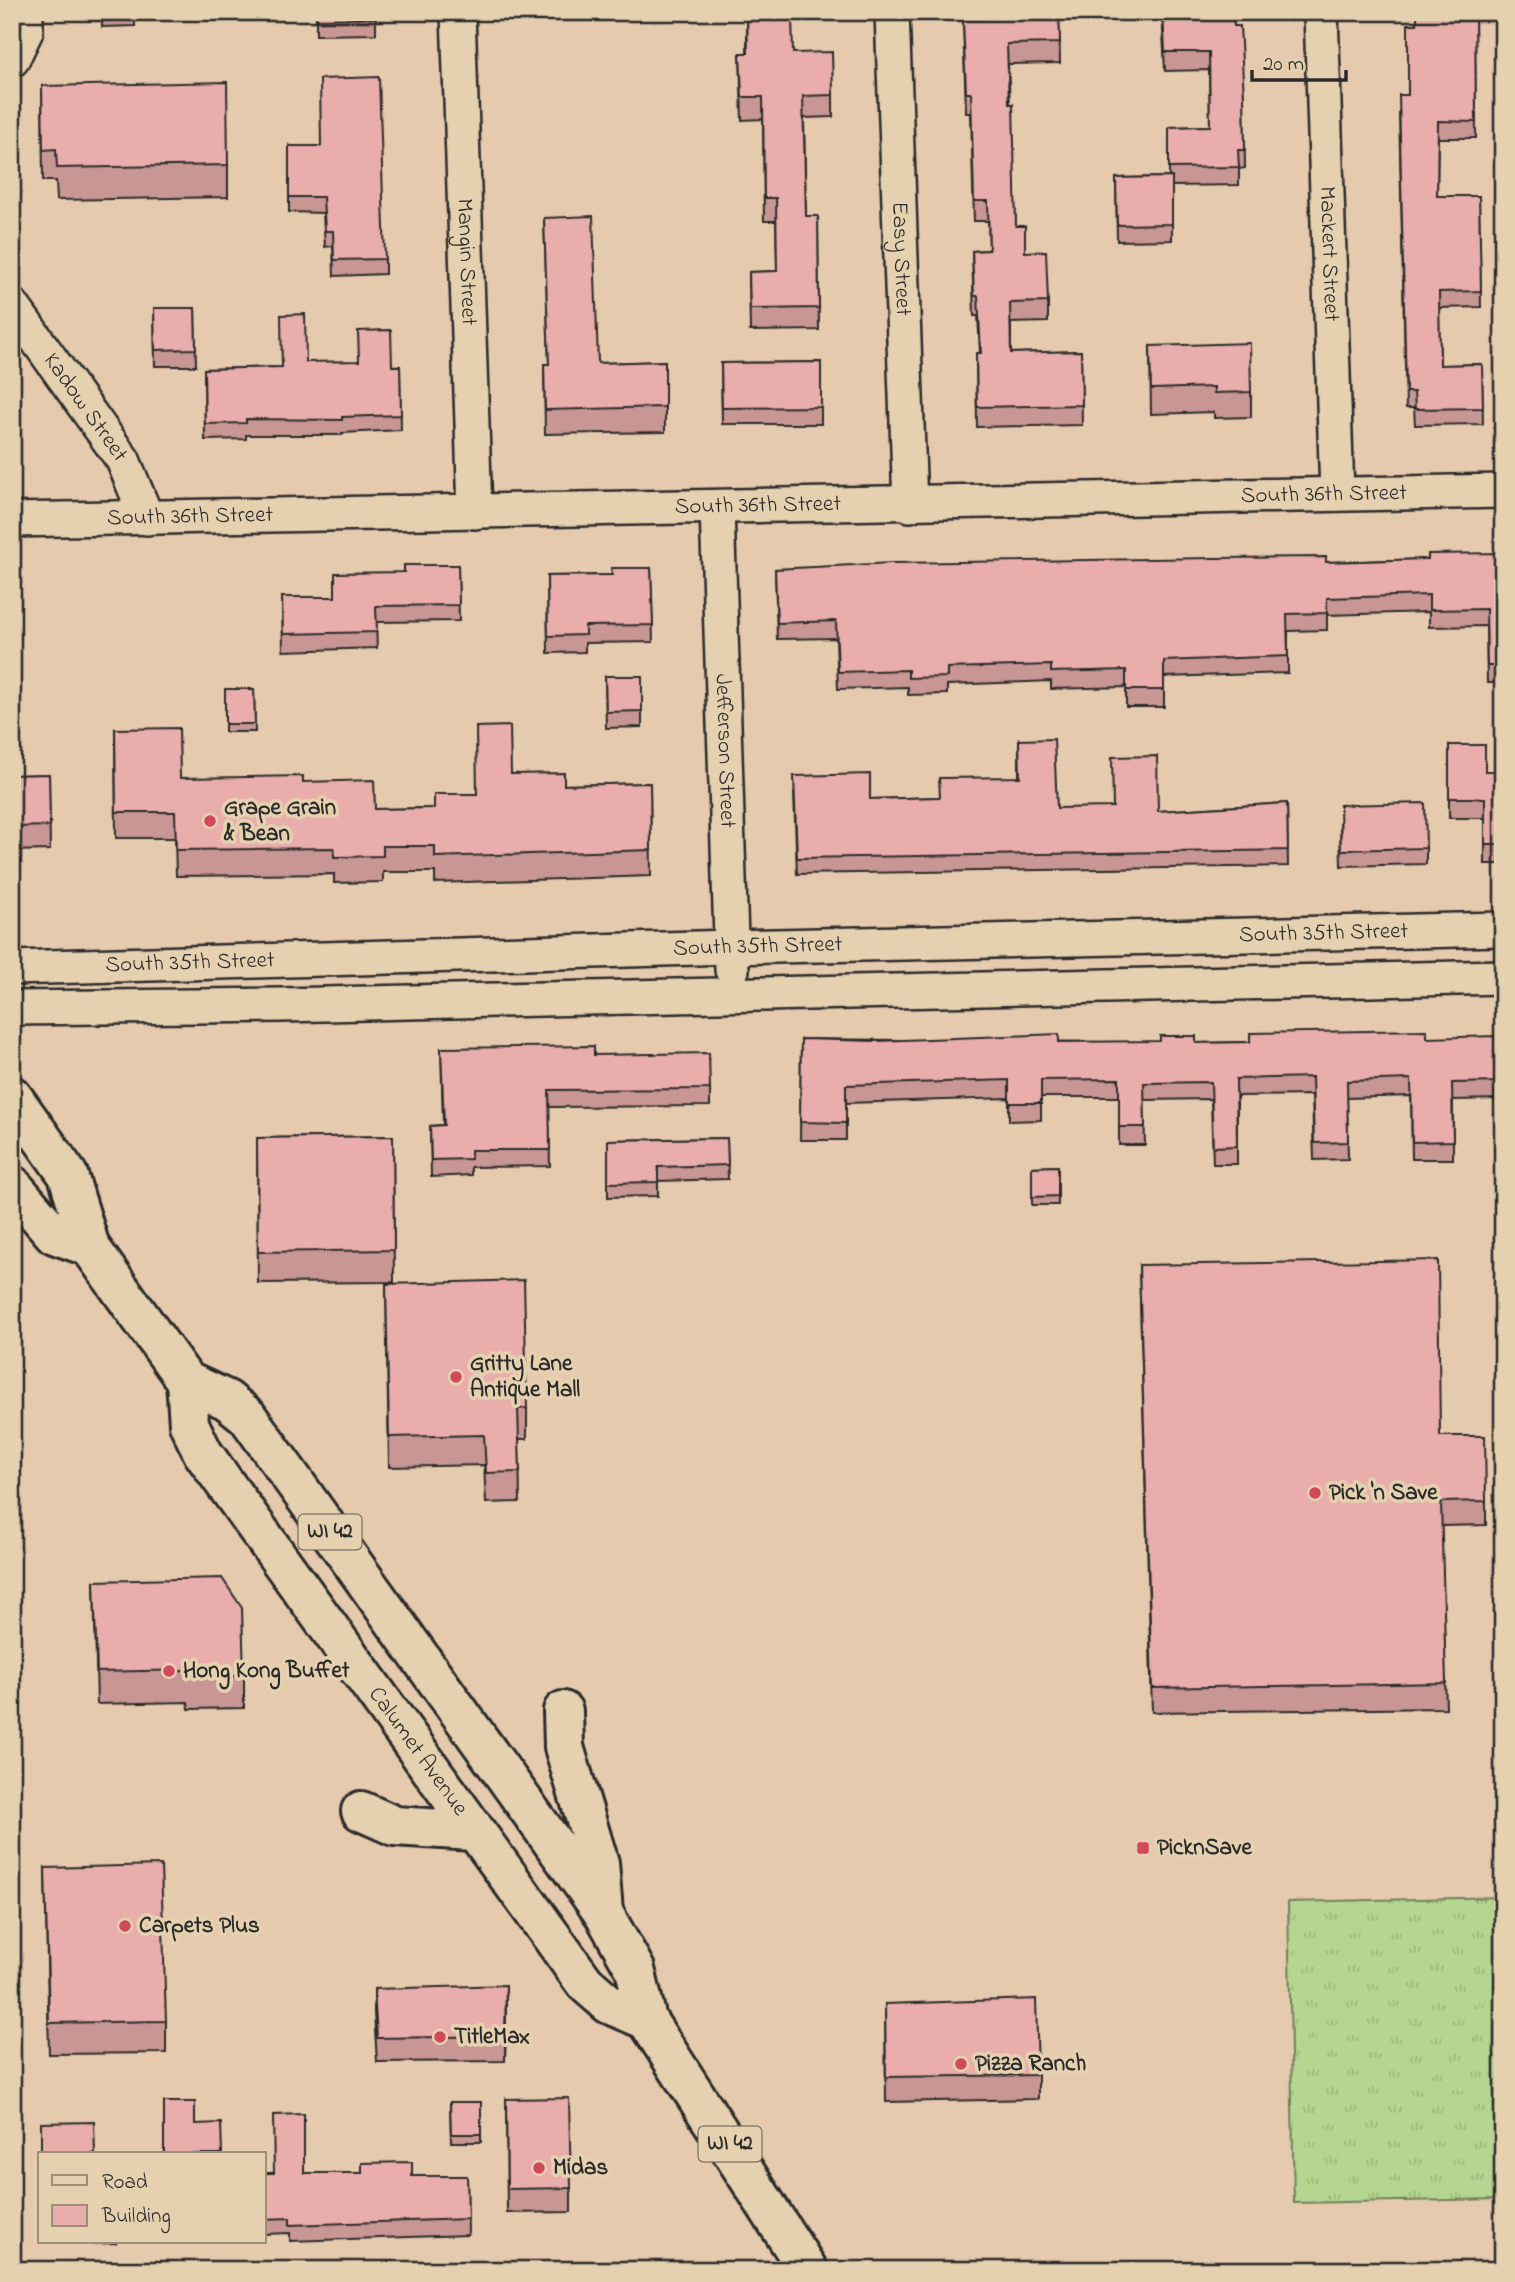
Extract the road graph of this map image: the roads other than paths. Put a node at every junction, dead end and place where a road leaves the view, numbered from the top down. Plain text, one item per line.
1 (26, 12) edge
2 (458, 12) edge
3 (892, 12) edge
4 (1321, 12) edge
5 (12, 60) edge
6 (12, 305) edge
7 (1503, 491) edge
8 (1337, 494) junction
9 (909, 505) junction
10 (717, 508) junction
11 (475, 512) junction
12 (147, 518) junction
13 (12, 520) edge
14 (1503, 929) edge
15 (731, 947) junction
16 (12, 968) edge
17 (1503, 977) edge
18 (732, 993) junction
19 (12, 1008) edge
20 (12, 1096) edge
21 (12, 1185) edge
22 (90, 1247) junction
23 (186, 1381) junction
24 (454, 1707) junction
25 (563, 1711) dead end
26 (404, 1736) junction
27 (478, 1741) junction
28 (429, 1771) junction
29 (361, 1811) dead end
30 (473, 1831) junction
31 (604, 1914) junction
32 (648, 2020) junction
33 (808, 2270) edge

1 - 5 street
2 - 11 street, Mangin Street
3 - 9 street, Easy Street
4 - 8 street, Mackert Street
6 - 12 street, Kadow Street
7 - 8 street, South 36th Street
8 - 9 street, South 36th Street
9 - 10 street, South 36th Street
10 - 11 street, South 36th Street
10 - 15 street, Jefferson Street
11 - 12 street, South 36th Street
12 - 13 street, South 36th Street
14 - 15 street, South 35th Street
15 - 16 street, South 35th Street
15 - 18 street, Jefferson Street
17 - 18 street, South 35th Street
18 - 19 street, South 35th Street
20 - 22 main road, WI 42
21 - 22 main road
22 - 23 main road, WI 42
23 - 24 main road, WI 42
23 - 26 main road, Calumet Avenue / WI 42
24 - 26 main road
24 - 27 main road, WI 42
25 - 31 main road
26 - 28 main road, Calumet Avenue / WI 42
27 - 28 main road
27 - 31 main road, WI 42
28 - 30 main road, Calumet Avenue / WI 42
29 - 30 main road
30 - 32 main road, Calumet Avenue / WI 42
31 - 32 main road, WI 42
32 - 33 main road, WI 42

